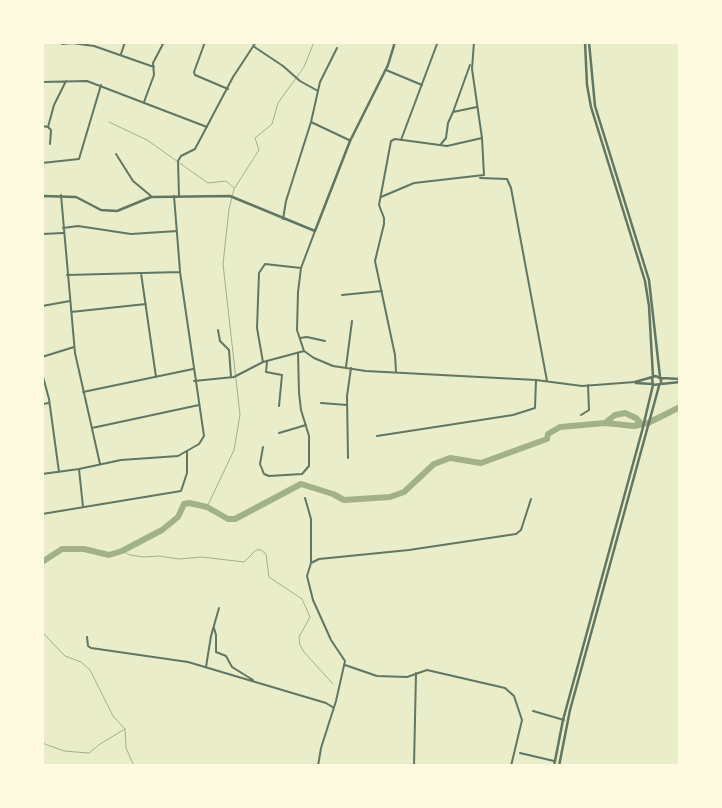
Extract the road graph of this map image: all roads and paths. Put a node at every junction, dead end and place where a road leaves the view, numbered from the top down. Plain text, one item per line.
1 (125, 42) edge
2 (164, 42) edge
3 (205, 42) edge
4 (256, 42) edge
5 (396, 42) edge
6 (474, 42) edge
7 (587, 42) edge
8 (62, 44) dead end
9 (437, 44) edge
10 (253, 46) junction
11 (337, 48) dead end
12 (121, 54) junction
13 (472, 63) junction
14 (154, 66) junction
15 (386, 70) junction
16 (66, 81) junction
17 (42, 82) edge
18 (101, 85) junction
19 (422, 85) junction
20 (228, 89) junction
21 (318, 91) junction
22 (144, 103) junction
23 (477, 106) junction
24 (453, 112) junction
25 (311, 122) junction
26 (42, 126) edge
27 (48, 127) junction
28 (207, 127) junction
29 (482, 138) junction
30 (402, 140) junction
31 (350, 141) junction
32 (50, 144) dead end
33 (440, 145) junction
34 (116, 154) dead end
35 (42, 163) edge
36 (484, 175) junction
37 (480, 178) dead end
38 (488, 178) junction
39 (61, 195) junction
40 (42, 196) edge
41 (174, 196) junction
42 (179, 196) junction
43 (151, 197) junction
44 (380, 198) junction
45 (283, 219) junction
46 (63, 228) junction
47 (177, 231) junction
48 (315, 231) junction
49 (64, 233) junction
50 (42, 234) edge
51 (301, 268) junction
52 (180, 272) junction
53 (141, 273) junction
54 (67, 275) junction
55 (382, 291) junction
56 (342, 295) dead end
57 (70, 301) junction
58 (146, 304) junction
59 (42, 306) edge
60 (71, 312) junction
61 (352, 320) dead end
62 (218, 330) dead end
63 (300, 338) junction
64 (325, 341) dead end
65 (74, 347) junction
66 (304, 351) junction
67 (298, 353) junction
68 (42, 357) edge
69 (263, 362) junction
70 (267, 362) junction
71 (346, 367) junction
72 (351, 368) junction
73 (193, 369) junction
74 (396, 372) junction
75 (42, 373) edge
76 (156, 377) junction
77 (231, 377) junction
78 (652, 377) junction
79 (660, 378) junction
80 (536, 380) junction
81 (680, 380) edge
82 (547, 381) junction
83 (194, 382) junction
84 (635, 382) junction
85 (588, 385) junction
86 (652, 385) junction
87 (659, 385) junction
88 (83, 392) junction
89 (321, 402) dead end
90 (49, 403) junction
91 (42, 404) edge
92 (199, 405) junction
93 (347, 405) junction
94 (279, 406) dead end
95 (649, 411) junction
96 (580, 415) dead end
97 (306, 424) junction
98 (92, 428) junction
99 (643, 431) junction
100 (279, 433) dead end
101 (377, 436) dead end
102 (263, 447) dead end
103 (187, 451) junction
104 (348, 458) dead end
105 (100, 465) junction
106 (79, 470) junction
107 (59, 472) junction
108 (42, 474) edge
109 (305, 498) dead end
110 (532, 499) dead end
111 (83, 507) junction
112 (42, 514) edge
113 (311, 563) junction
114 (219, 608) dead end
115 (214, 628) junction
116 (87, 637) dead end
117 (345, 665) junction
118 (206, 667) junction
119 (416, 673) junction
120 (254, 681) junction
121 (334, 708) junction
122 (533, 711) dead end
123 (563, 720) junction
124 (568, 721) junction
125 (520, 753) dead end
126 (555, 761) junction
127 (318, 766) edge
128 (414, 766) edge
129 (511, 766) edge
130 (554, 766) edge
131 (559, 766) edge

1 - 12 street
2 - 14 street
3 - 20 street
4 - 10 street
5 - 15 street
6 - 13 street
7 - 78 street
7 - 79 street
8 - 12 street
9 - 19 street
10 - 20 street
10 - 21 street
11 - 21 street
12 - 14 street
13 - 23 street
13 - 24 street
14 - 22 street
15 - 19 street
15 - 31 street
16 - 17 street
16 - 18 street
16 - 27 street
18 - 22 street
18 - 35 street
19 - 30 street
20 - 28 street
21 - 25 street
22 - 28 street
23 - 24 street
23 - 29 street
24 - 33 street
25 - 31 street
25 - 45 street
26 - 27 street
27 - 32 street
28 - 42 street
29 - 33 street
29 - 36 street
30 - 33 street
30 - 44 street
31 - 48 street
34 - 43 street
36 - 38 street
36 - 44 street
37 - 38 street
38 - 82 street
39 - 40 street
39 - 43 street
39 - 46 street
41 - 42 street
41 - 43 street
41 - 47 street
42 - 45 street
44 - 55 street
45 - 48 street
46 - 47 street
46 - 49 street
47 - 52 street
48 - 51 street
49 - 50 street
49 - 54 street
51 - 63 street
51 - 69 street
52 - 53 street
52 - 73 street
53 - 54 street
53 - 58 street
54 - 57 street
55 - 56 street
55 - 74 street
57 - 59 street
57 - 60 street
58 - 60 street
58 - 76 street
60 - 65 street
61 - 71 street
62 - 77 street
63 - 64 street
63 - 66 street
65 - 68 street
65 - 88 street
66 - 67 street
66 - 71 street
67 - 70 street
67 - 97 street
69 - 70 street
69 - 77 street
70 - 94 street
71 - 72 street
72 - 74 street
72 - 93 street
73 - 76 street
73 - 83 street
74 - 80 street
75 - 90 street
76 - 88 street
77 - 83 street
78 - 79 street
78 - 84 street
78 - 86 street
79 - 81 street
79 - 87 street
80 - 82 street
80 - 101 street
81 - 87 street
82 - 85 street
83 - 92 street
84 - 85 street
84 - 86 street
85 - 96 street
86 - 87 street
86 - 95 street
87 - 95 street
88 - 98 street
89 - 93 street
90 - 91 street
90 - 107 street
92 - 98 street
92 - 103 street
93 - 104 street
95 - 99 street
97 - 100 street
97 - 102 street
98 - 105 street
99 - 123 street
99 - 124 street
103 - 105 street
103 - 111 street
105 - 106 street
106 - 107 street
106 - 111 street
107 - 108 street
109 - 113 street
110 - 113 street
111 - 112 street
113 - 117 street
114 - 115 street
115 - 118 street
115 - 120 street
116 - 118 street
117 - 119 street
117 - 121 street
118 - 120 street
119 - 128 street
119 - 129 street
120 - 121 street
121 - 127 street
122 - 123 street
123 - 124 street
123 - 126 street
124 - 131 street
125 - 126 street
126 - 130 street

